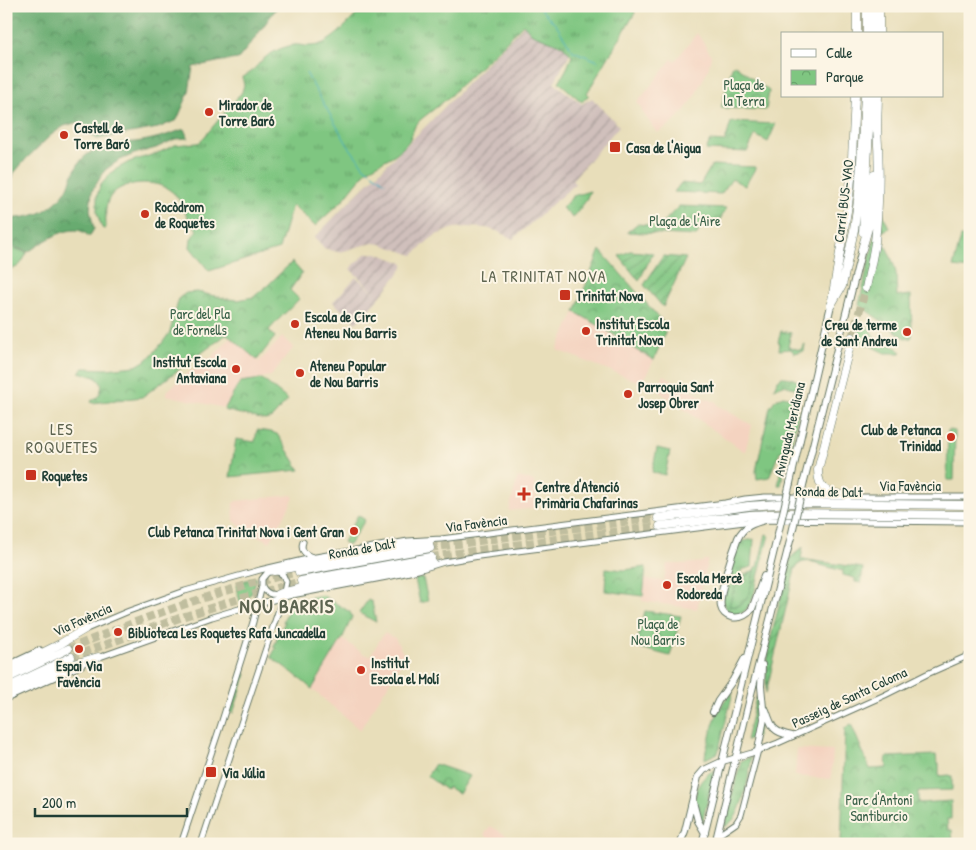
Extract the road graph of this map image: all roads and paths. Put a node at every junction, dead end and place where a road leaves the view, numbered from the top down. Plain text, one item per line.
1 (857, 6) edge
2 (867, 6) edge
3 (874, 6) edge
4 (879, 6) edge
5 (857, 32) edge
6 (867, 32) edge
7 (873, 32) edge
8 (879, 32) edge
9 (855, 98) edge
10 (865, 98) edge
11 (871, 98) edge
12 (878, 98) edge
13 (877, 128) junction
14 (862, 249) junction
15 (866, 288) tunnel mouth
16 (831, 305) junction
17 (852, 337) tunnel mouth
18 (848, 496) junction
19 (969, 500) edge
20 (970, 515) edge
21 (658, 518) tunnel mouth
22 (765, 520) junction
23 (970, 522) edge
24 (660, 526) tunnel mouth
25 (302, 542) dead end
26 (774, 549) junction
27 (316, 557) junction
28 (274, 571) junction
29 (299, 572) tunnel mouth
30 (301, 581) tunnel mouth
31 (262, 586) junction
32 (281, 593) junction
33 (260, 603) junction
34 (240, 608) junction
35 (254, 619) junction
36 (84, 629) junction
37 (750, 648) junction
38 (762, 648) junction
39 (970, 655) edge
40 (98, 658) joint
41 (6, 666) edge
42 (6, 671) edge
43 (6, 679) edge
44 (6, 688) edge
45 (6, 697) edge
46 (762, 697) junction
47 (713, 712) dead end
48 (792, 736) junction
49 (758, 750) junction
50 (736, 758) junction
51 (722, 762) junction
52 (693, 796) junction
53 (704, 833) junction
54 (716, 836) junction
55 (180, 844) edge
56 (201, 844) edge
57 (680, 844) edge
58 (704, 844) edge
59 (715, 844) edge

1 - 5 highway
2 - 6 highway
3 - 7 highway
4 - 8 highway
9 - 16 highway, Avinguda Meridiana
10 - 16 highway, Carril BUS-VAO
11 - 14 highway
12 - 13 highway
13 - 14 highway
13 - 15 highway
14 - 38 main road, Avinguda Meridiana, bridge
16 - 26 main road, Avinguda Meridiana, bridge
17 - 18 highway
18 - 19 street, Via Favència
18 - 27 street, Via Favència
19 - 21 highway, Ronda de Dalt
20 - 24 highway, Ronda de Dalt
22 - 23 street
22 - 26 main road
22 - 32 street
25 - 27 street
26 - 37 main road, Avinguda Meridiana
27 - 36 street, Via Favència
28 - 29 highway, Ronda de Dalt
28 - 31 street
28 - 32 street
30 - 32 highway, Ronda de Dalt
31 - 32 street
31 - 33 street
32 - 33 street
32 - 56 street
33 - 34 street
33 - 35 street
34 - 35 street
34 - 40 street
35 - 55 street
36 - 41 street, Via Favència
36 - 42 highway
37 - 47 main road
37 - 51 main road, Avinguda Meridiana
38 - 46 main road
38 - 50 main road, Avinguda Meridiana
39 - 48 street, Passeig de Santa Coloma
40 - 45 highway
43 - 44 highway
46 - 48 main road
46 - 49 main road
48 - 49 street, Passeig de Santa Coloma
49 - 50 street, Passeig de Santa Coloma
49 - 54 street
50 - 51 street
50 - 54 main road, Avinguda Meridiana
51 - 52 main road
51 - 53 main road, Avinguda Meridiana
52 - 53 main road
52 - 57 main road
53 - 58 main road, Avinguda Meridiana
54 - 58 main road
54 - 59 main road, Avinguda Meridiana

